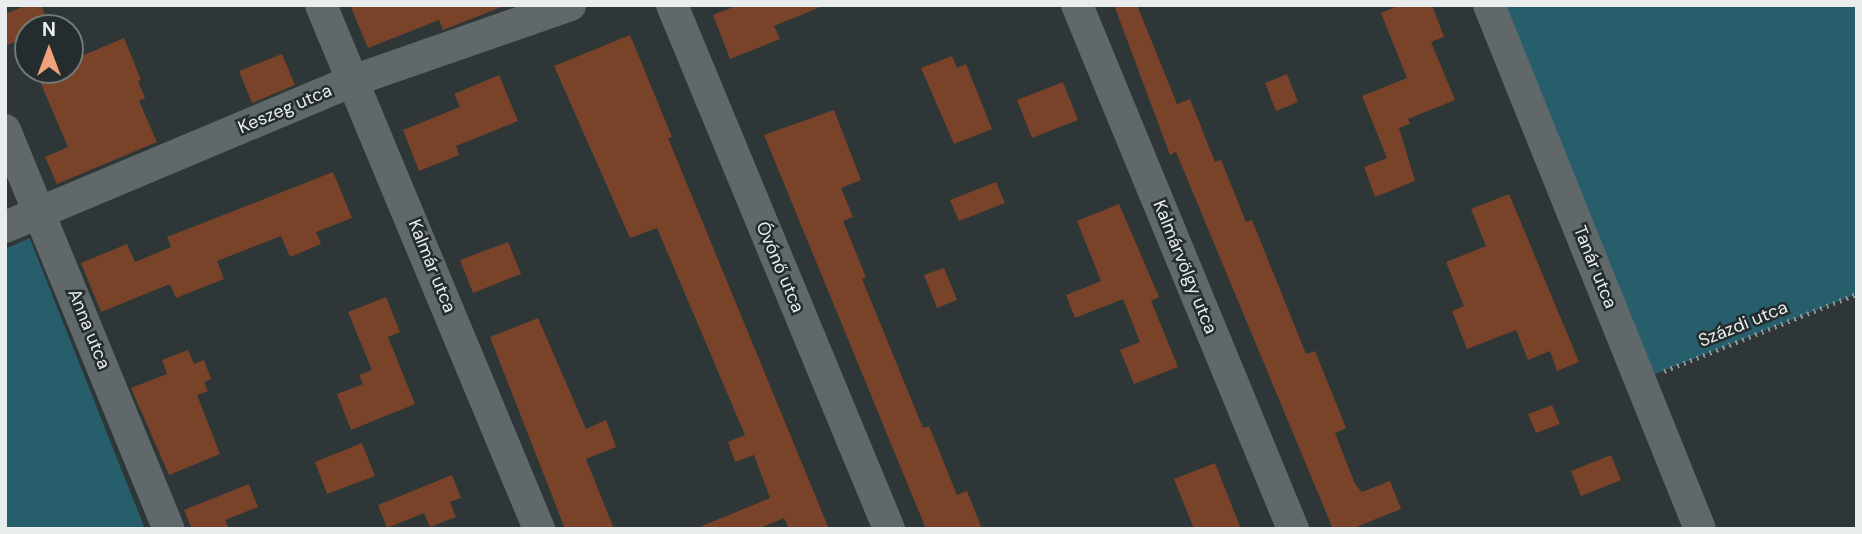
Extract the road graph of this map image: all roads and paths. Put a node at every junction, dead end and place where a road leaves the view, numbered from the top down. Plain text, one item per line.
1 (321, 5) edge
2 (570, 5) edge
3 (671, 5) edge
4 (1077, 5) edge
5 (1489, 5) edge
6 (355, 80) junction
7 (5, 130) edge
8 (42, 211) junction
9 (5, 226) edge
10 (1857, 294) edge
11 (1640, 380) junction
12 (169, 529) edge
13 (539, 529) edge
14 (889, 529) edge
15 (1293, 529) edge
16 (1700, 529) edge

1 - 6 street, Kalmár utca
2 - 6 street, Keszeg utca
3 - 14 street, Óvónő utca
4 - 15 street, Kalmárvölgy utca
5 - 11 street, Tanár utca
6 - 8 street, Keszeg utca
6 - 13 street, Kalmár utca
7 - 8 street, Anna utca
8 - 9 street, Keszeg utca
8 - 12 street, Anna utca
10 - 11 path, Százdi utca
11 - 16 street, Tanár utca

